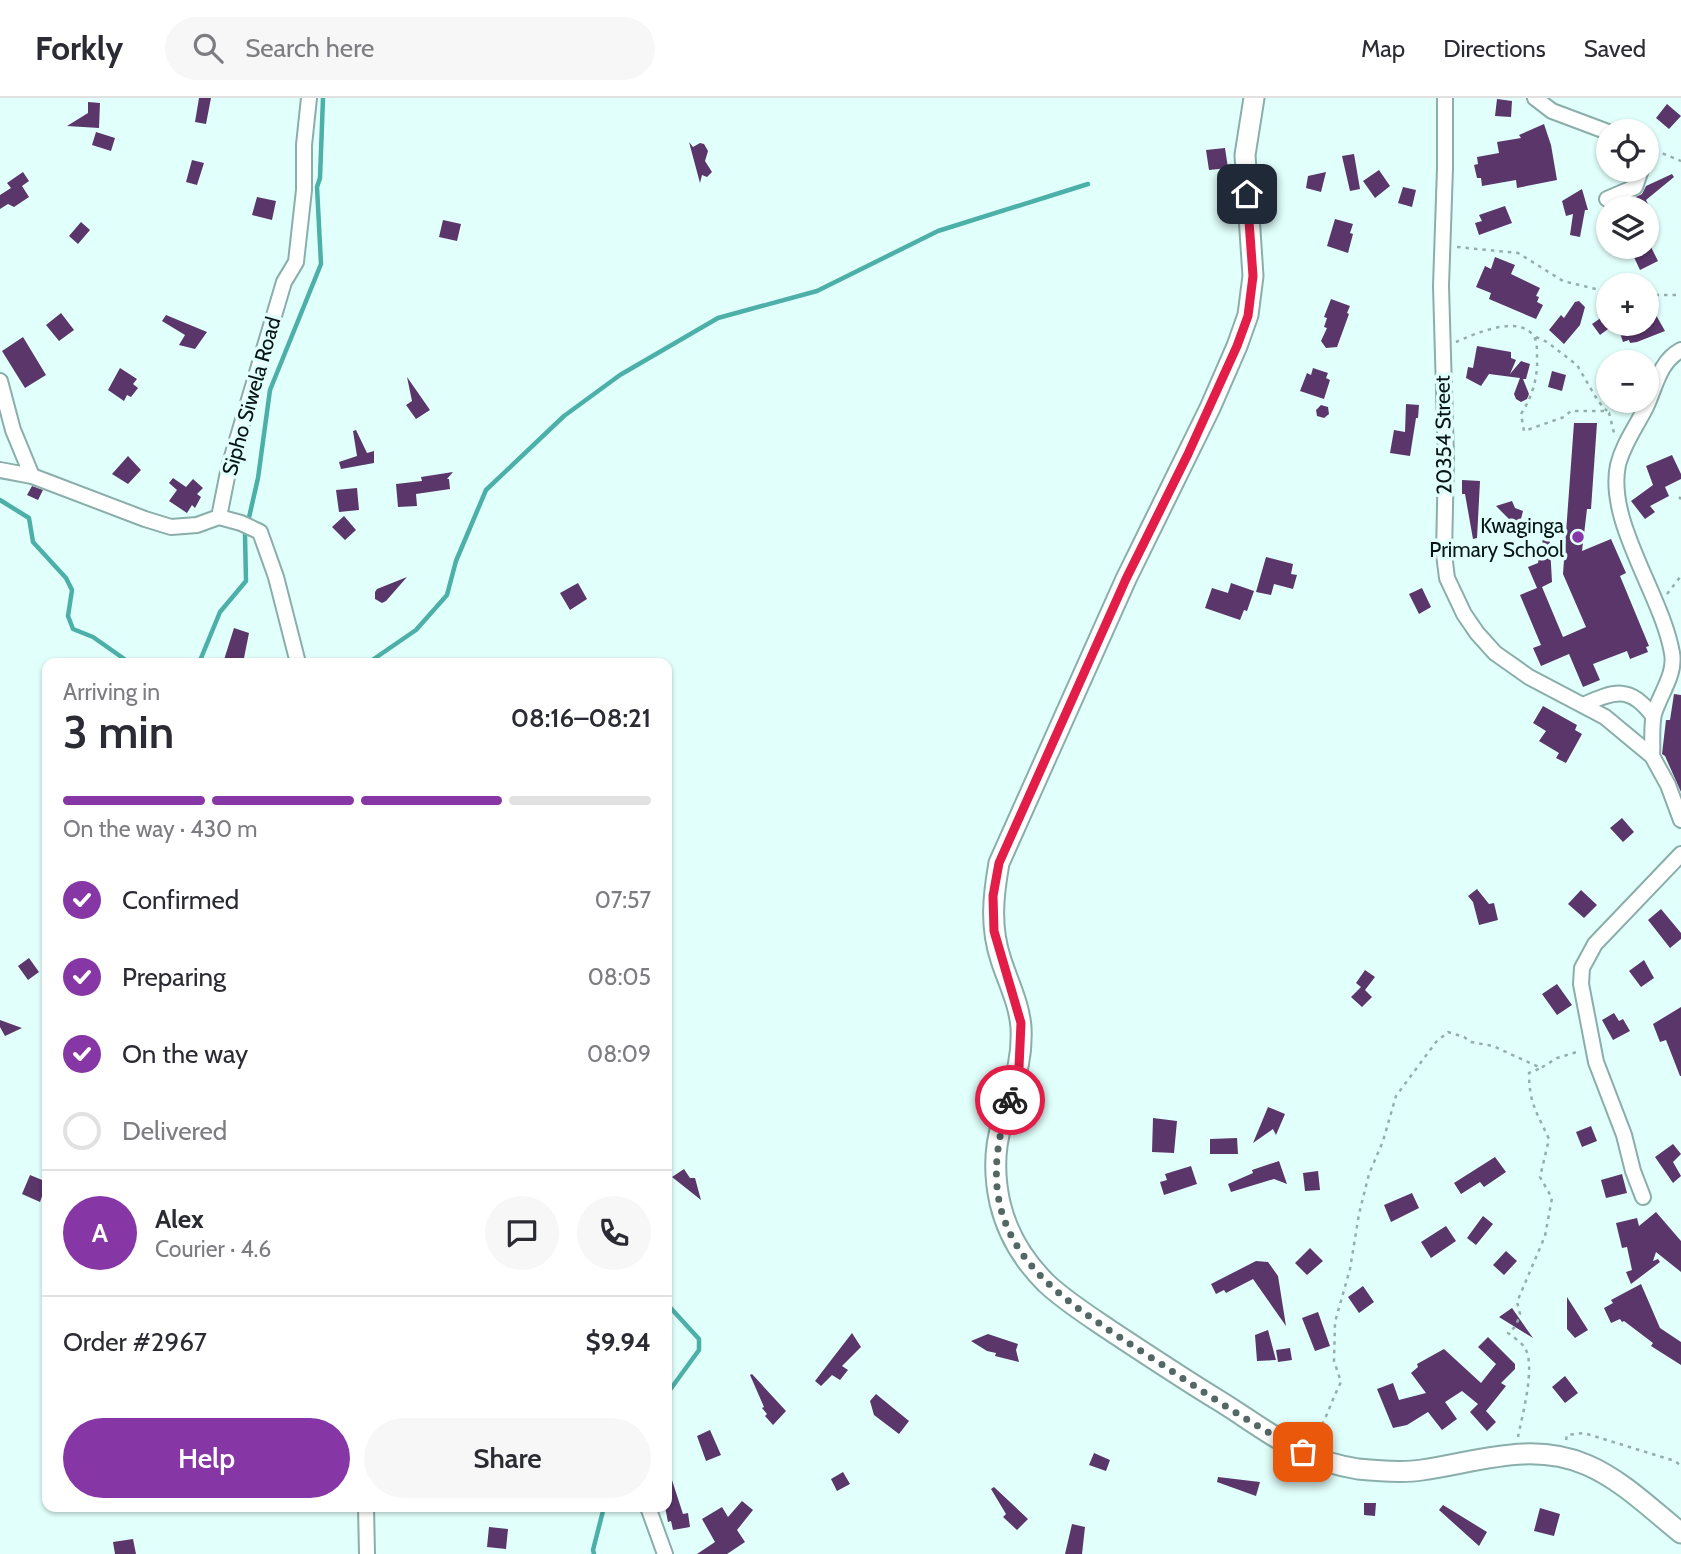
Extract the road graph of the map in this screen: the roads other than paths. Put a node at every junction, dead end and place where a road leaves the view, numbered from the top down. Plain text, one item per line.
1 (309, 98) edge
2 (1254, 98) edge
3 (1445, 98) edge
4 (1535, 98) edge
5 (1596, 128) edge
6 (1637, 182) edge
7 (1614, 196) edge
8 (1681, 350) edge
9 (0, 381) edge
10 (0, 470) edge
11 (33, 476) junction
12 (219, 517) junction
13 (297, 658) edge
14 (1583, 705) junction
15 (1653, 716) junction
16 (1652, 756) junction
17 (1681, 820) edge
18 (1681, 854) edge
19 (1643, 1197) dead end
20 (366, 1512) edge
21 (650, 1512) edge
22 (1681, 1533) edge
23 (367, 1554) edge
24 (665, 1554) edge

1 - 12 street, Sipho Siwela Road
2 - 22 street
3 - 14 street, 20354 Street
4 - 5 street
6 - 7 street
8 - 15 street
9 - 11 street
10 - 11 street
11 - 12 street
12 - 13 street
14 - 15 street
14 - 16 street, 20354 Street
15 - 16 street
16 - 17 street
18 - 19 street
20 - 23 street
21 - 24 street

